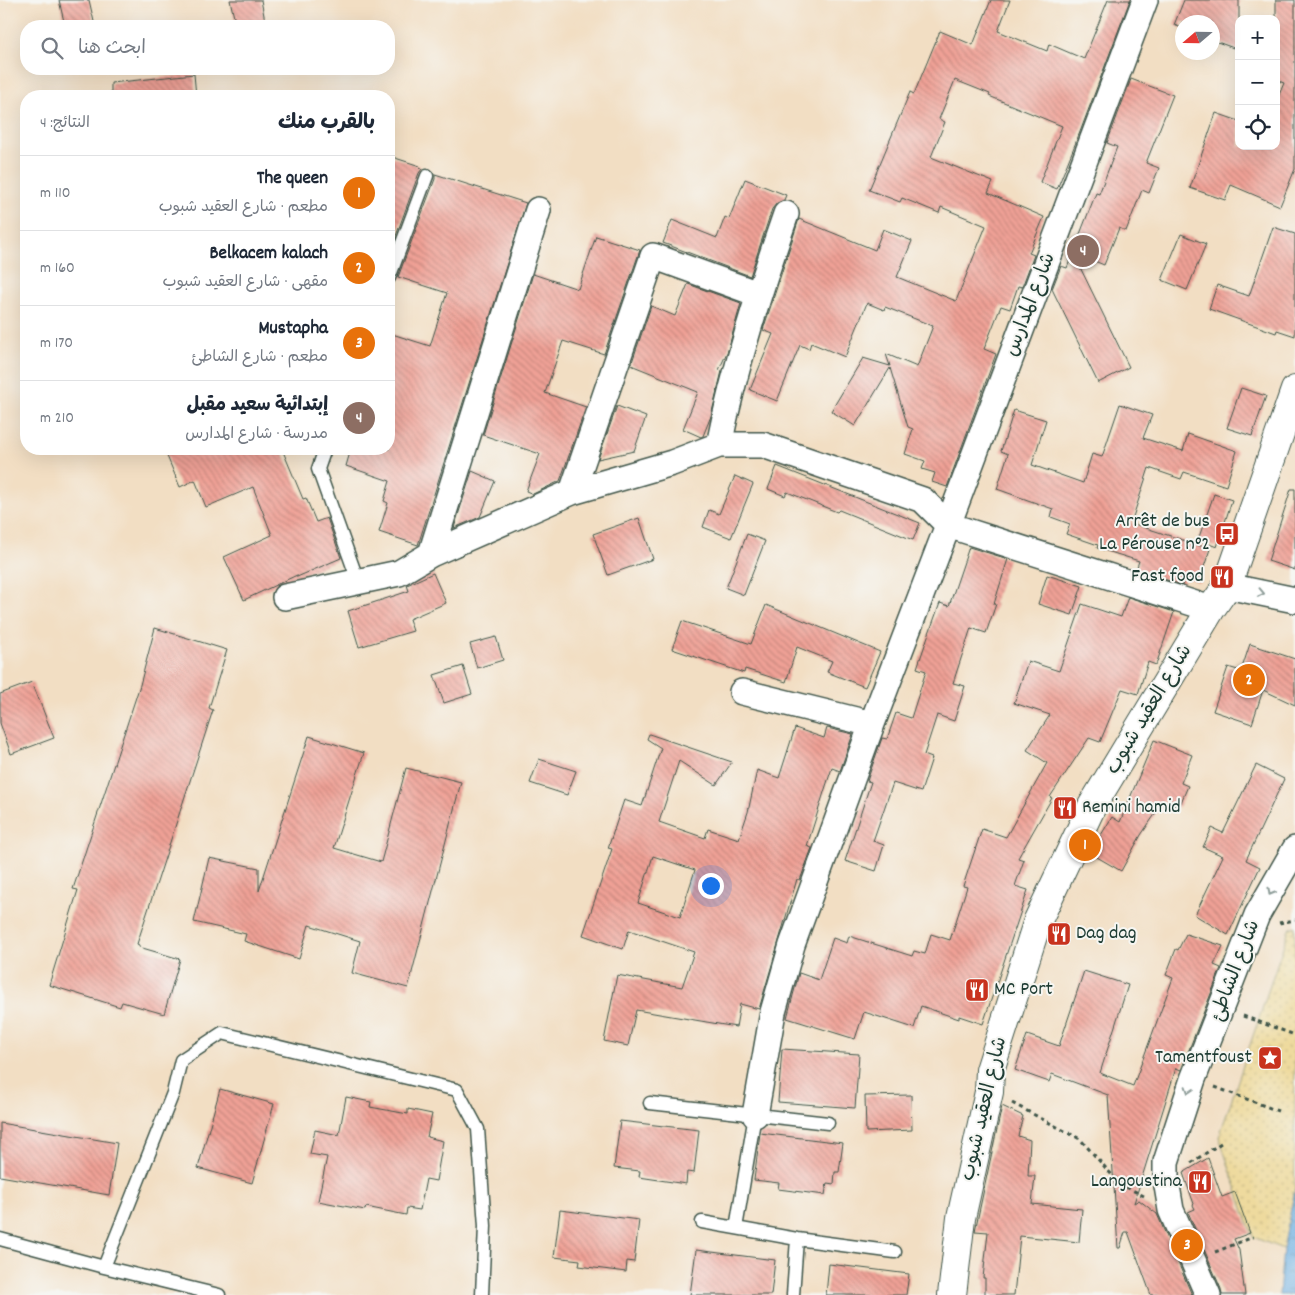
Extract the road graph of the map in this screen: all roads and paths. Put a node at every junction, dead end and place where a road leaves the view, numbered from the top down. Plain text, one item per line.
1 (1146, 0) edge
2 (426, 176) dead end
3 (538, 210) dead end
4 (786, 214) dead end
5 (395, 261) edge
6 (758, 294) junction
7 (1295, 390) edge
8 (719, 444) junction
9 (323, 455) edge
10 (572, 492) junction
11 (948, 525) junction
12 (431, 554) junction
13 (358, 581) junction
14 (1227, 586) junction
15 (285, 597) dead end
16 (1295, 600) edge
17 (1211, 609) junction
18 (742, 692) dead end
19 (872, 724) junction
20 (1295, 850) edge
21 (1221, 1008) junction
22 (1295, 1035) edge
23 (1193, 1080) junction
24 (989, 1092) junction
25 (650, 1103) dead end
26 (1278, 1111) dead end
27 (755, 1115) junction
28 (828, 1123) dead end
29 (1171, 1210) junction
30 (702, 1222) dead end
31 (736, 1228) junction
32 (1253, 1237) dead end
33 (0, 1239) edge
34 (797, 1239) junction
35 (895, 1252) dead end
36 (1194, 1260) junction
37 (104, 1266) junction
38 (219, 1295) edge
39 (482, 1295) edge
40 (793, 1295) edge
41 (952, 1295) edge
42 (1208, 1295) edge

1 - 11 street, شارع المدارس
2 - 5 lane
3 - 12 street
4 - 6 street
6 - 8 street
6 - 10 street
7 - 14 main road, شارع العقيد شبوب
8 - 10 street
8 - 11 street
9 - 13 lane
10 - 12 street
11 - 17 street
11 - 19 street, شارع المدارس
12 - 13 street
13 - 15 street
14 -> 16 street
14 - 17 main road, شارع العقيد شبوب
17 - 24 main road, شارع العقيد شبوب
18 - 19 street
19 - 27 street, شارع المدارس
20 -> 21 street, شارع الشاطئ
21 - 22 path
21 - 23 street, شارع الشاطئ
23 - 26 path
23 -> 29 street, شارع الشاطئ
24 - 29 path
24 - 41 main road, شارع العقيد شبوب
25 - 27 lane
27 - 28 lane
27 - 31 lane
29 - 36 street, شارع الشاطئ
30 - 31 lane
31 - 34 lane
32 - 36 path
33 - 37 lane
34 - 35 lane
34 - 40 lane
36 - 42 street, شارع الشاطئ
37 - 38 lane
37 - 39 lane

